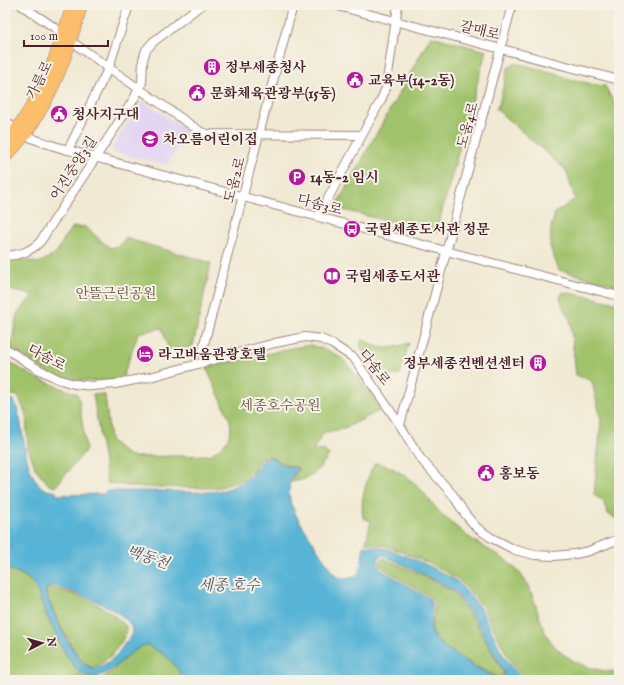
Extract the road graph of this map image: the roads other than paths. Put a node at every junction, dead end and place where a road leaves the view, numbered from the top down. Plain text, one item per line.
1 (21, 5) edge
2 (72, 5) edge
3 (82, 5) edge
4 (129, 5) edge
5 (201, 5) edge
6 (294, 5) edge
7 (334, 5) edge
8 (398, 5) edge
9 (512, 5) edge
10 (395, 21) junction
11 (64, 34) junction
12 (72, 42) junction
13 (501, 48) junction
14 (108, 67) junction
15 (619, 80) edge
16 (139, 89) junction
17 (5, 120) edge
18 (21, 132) junction
19 (260, 133) junction
20 (362, 135) junction
21 (5, 143) edge
22 (68, 150) junction
23 (96, 157) junction
24 (5, 158) edge
25 (243, 196) junction
26 (318, 217) junction
27 (446, 251) junction
28 (5, 256) edge
29 (619, 296) edge
30 (5, 348) edge
31 (203, 362) junction
32 (400, 425) junction
33 (619, 539) edge

1 - 11 street
2 - 11 main road, 가름로
3 - 12 main road, 가름로
4 - 14 street
5 - 16 street, 어진중앙3길
6 - 19 street, 도움2로
7 - 10 street, 갈매로
8 - 10 street
9 - 13 street, 도움4로
10 - 13 street, 갈매로
10 - 20 street
11 - 18 main road, 가름로
12 - 14 street
12 - 18 main road, 가름로
13 - 15 street, 갈매로
13 - 27 street, 도움4로
14 - 16 street
14 - 22 street
16 - 19 street
16 - 23 street, 어진중앙3길
17 - 18 street, 다솜3로
18 - 21 main road, 가름로
18 - 22 street, 다솜3로
18 - 24 main road, 가름로
19 - 20 street
19 - 25 street, 도움2로
20 - 26 street
22 - 23 street, 다솜3로
23 - 25 street, 다솜3로
23 - 28 street, 어진중앙3길
25 - 26 street, 다솜3로
25 - 31 street, 도움2로
26 - 27 street, 다솜3로
27 - 29 street, 다솜3로
27 - 32 street, 도움4로
30 - 31 street, 다솜로
31 - 32 street, 다솜로
32 - 33 street, 다솜로

